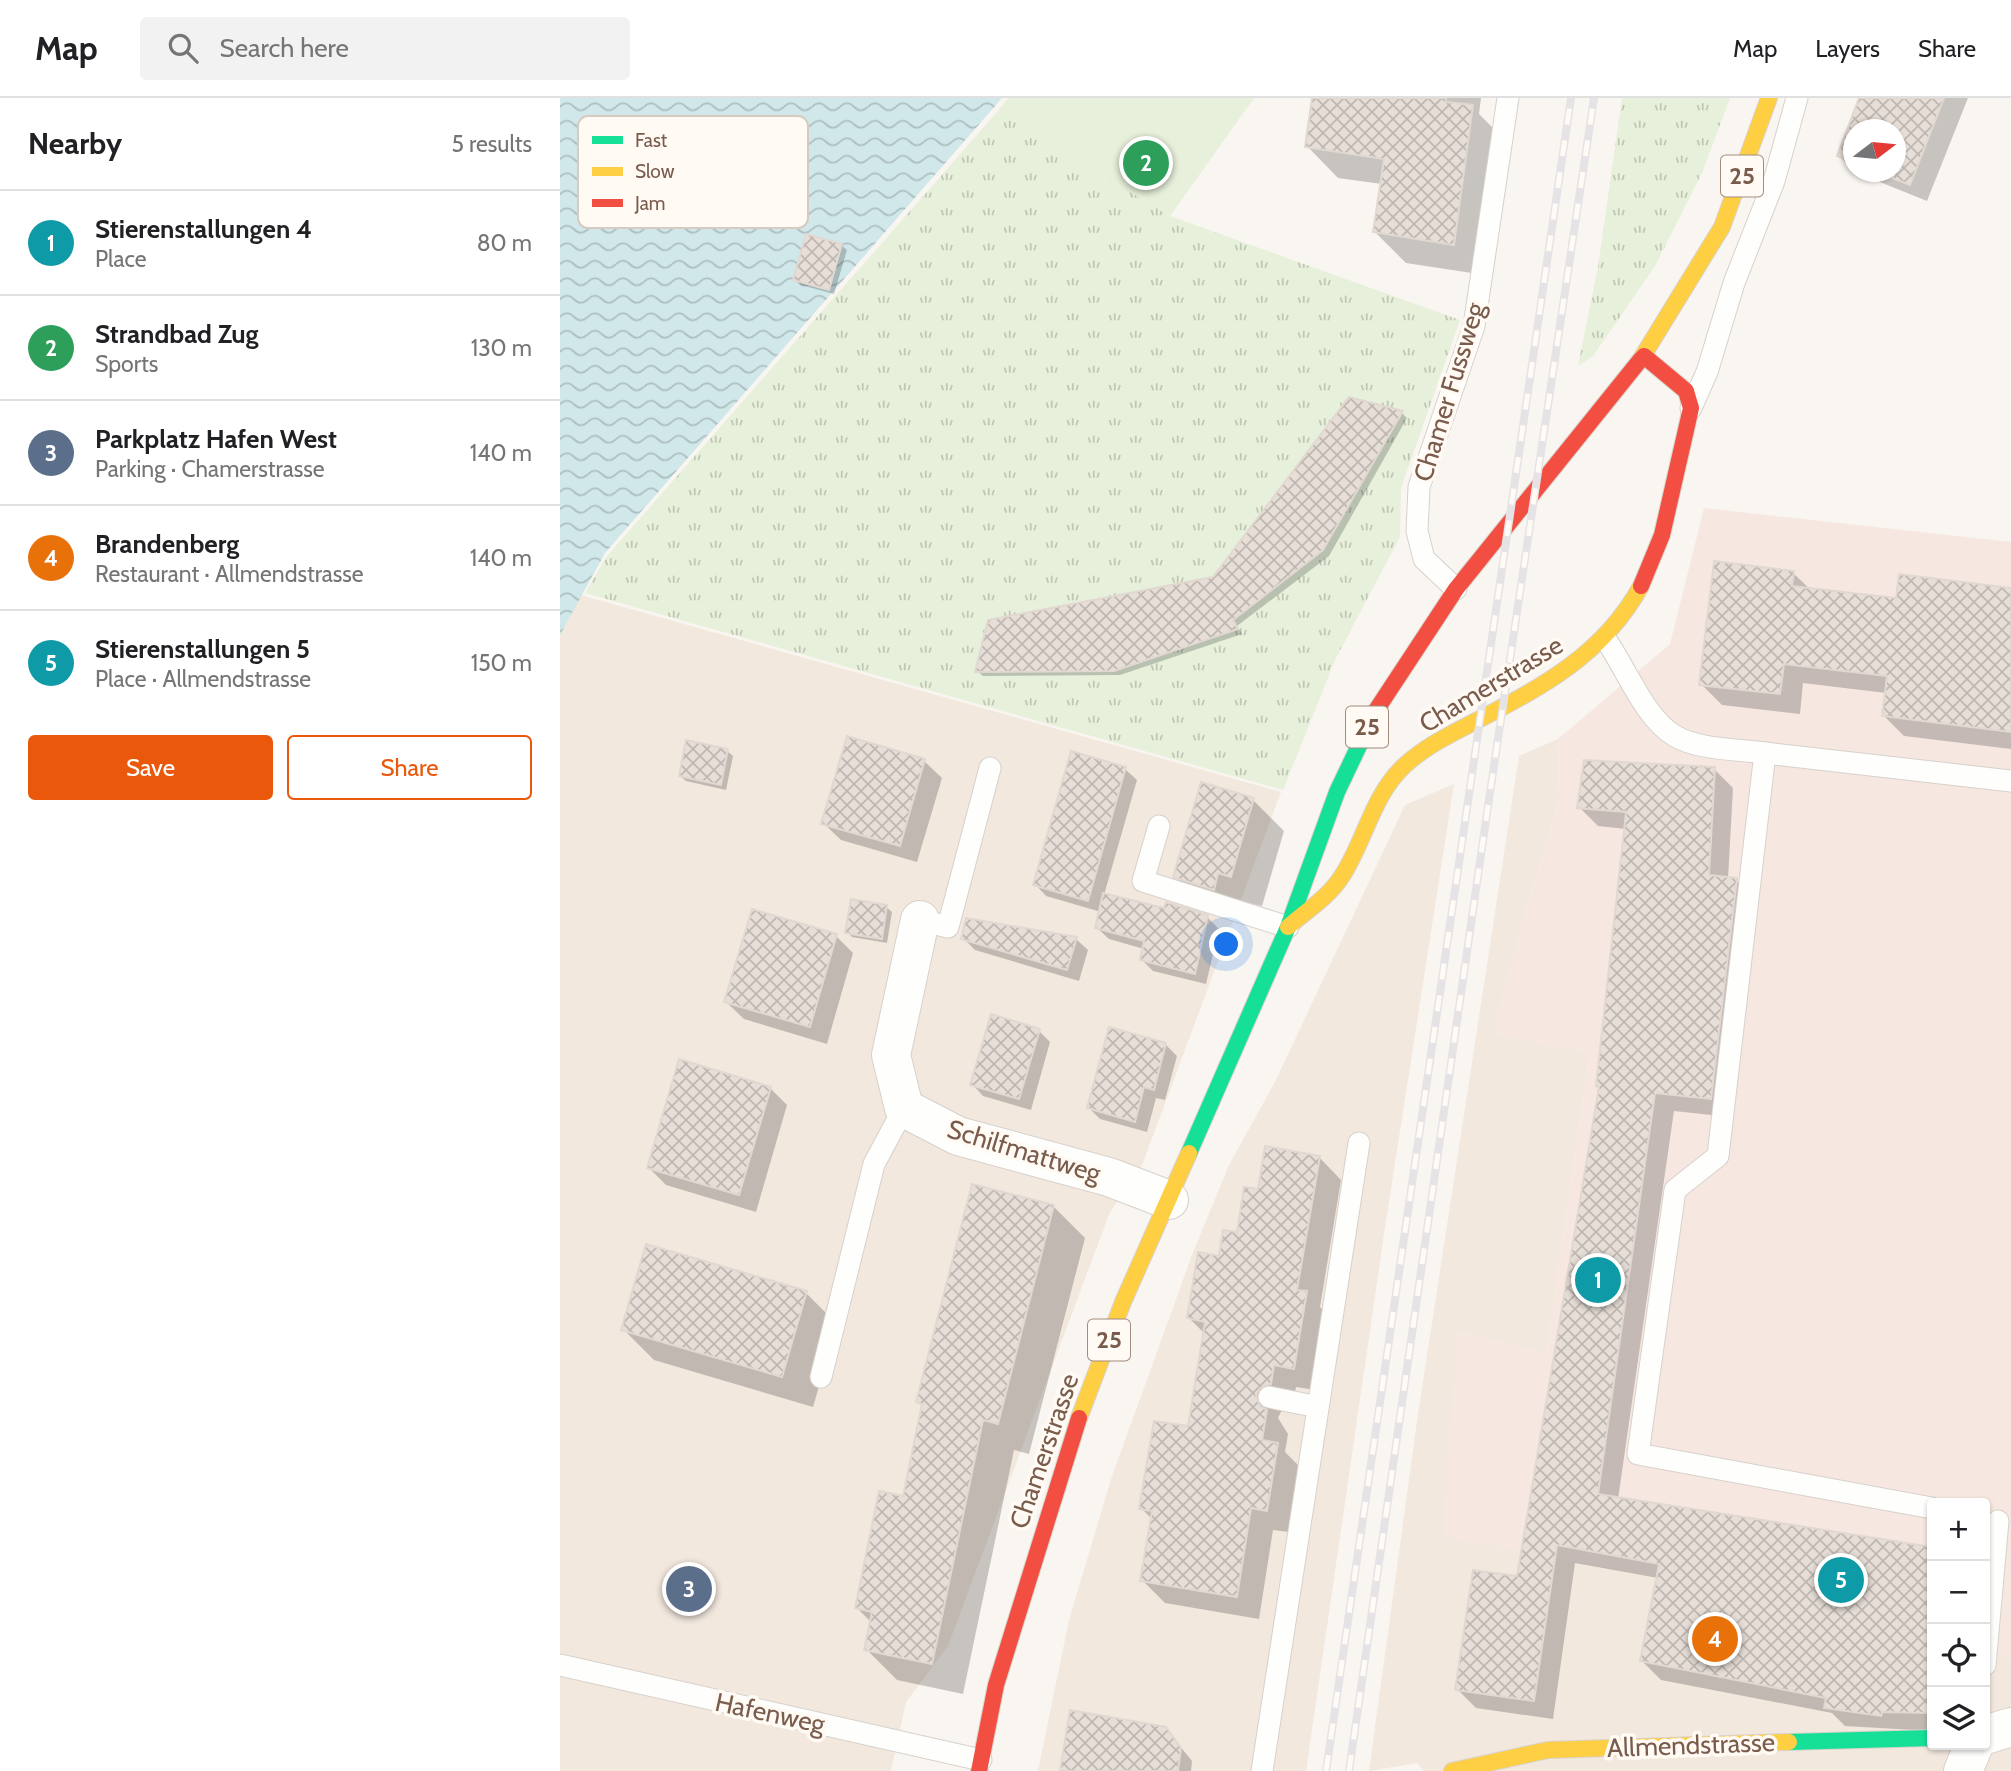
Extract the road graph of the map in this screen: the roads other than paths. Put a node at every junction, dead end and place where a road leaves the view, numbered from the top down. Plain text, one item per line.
1 (1508, 98) edge
2 (1769, 98) edge
3 (1797, 98) edge
4 (1644, 356) junction
5 (1691, 408) junction
6 (1456, 589) junction
7 (1606, 640) junction
8 (1765, 753) junction
9 (990, 768) dead end
10 (2011, 781) edge
11 (1159, 826) dead end
12 (920, 920) joint
13 (1288, 927) junction
14 (904, 1108) junction
15 (1359, 1143) dead end
16 (1169, 1200) junction
17 (821, 1377) dead end
18 (1269, 1397) dead end
19 (1318, 1407) junction
20 (1927, 1507) edge
21 (1998, 1520) edge
22 (1989, 1624) edge
23 (560, 1665) edge
24 (2011, 1727) edge
25 (1990, 1733) edge
26 (1927, 1738) edge
27 (1972, 1750) edge
28 (980, 1766) edge
29 (1262, 1771) edge
30 (1452, 1771) edge
31 (1963, 1771) edge

1 - 6 lane, Chamer Fussweg
2 - 4 main road, Chamerstrasse / 25
3 - 5 lane
4 - 5 main road
4 - 6 main road, Chamerstrasse / 25
5 - 7 main road, Chamerstrasse
6 - 13 main road, Chamerstrasse / 25
7 - 8 lane
7 - 13 main road, Chamerstrasse
8 - 10 lane
8 - 20 lane
9 - 12 lane
11 - 13 lane
12 - 14 street
13 - 16 main road, Chamerstrasse / 25
14 - 16 street, Schilfmattweg
14 - 17 lane
15 - 19 lane
16 - 28 main road, Chamerstrasse / 25
18 - 19 lane
19 - 29 lane
21 - 22 lane
23 - 28 lane, Hafenweg
24 - 25 street
26 - 30 main road, Allmendstrasse
27 - 31 street

